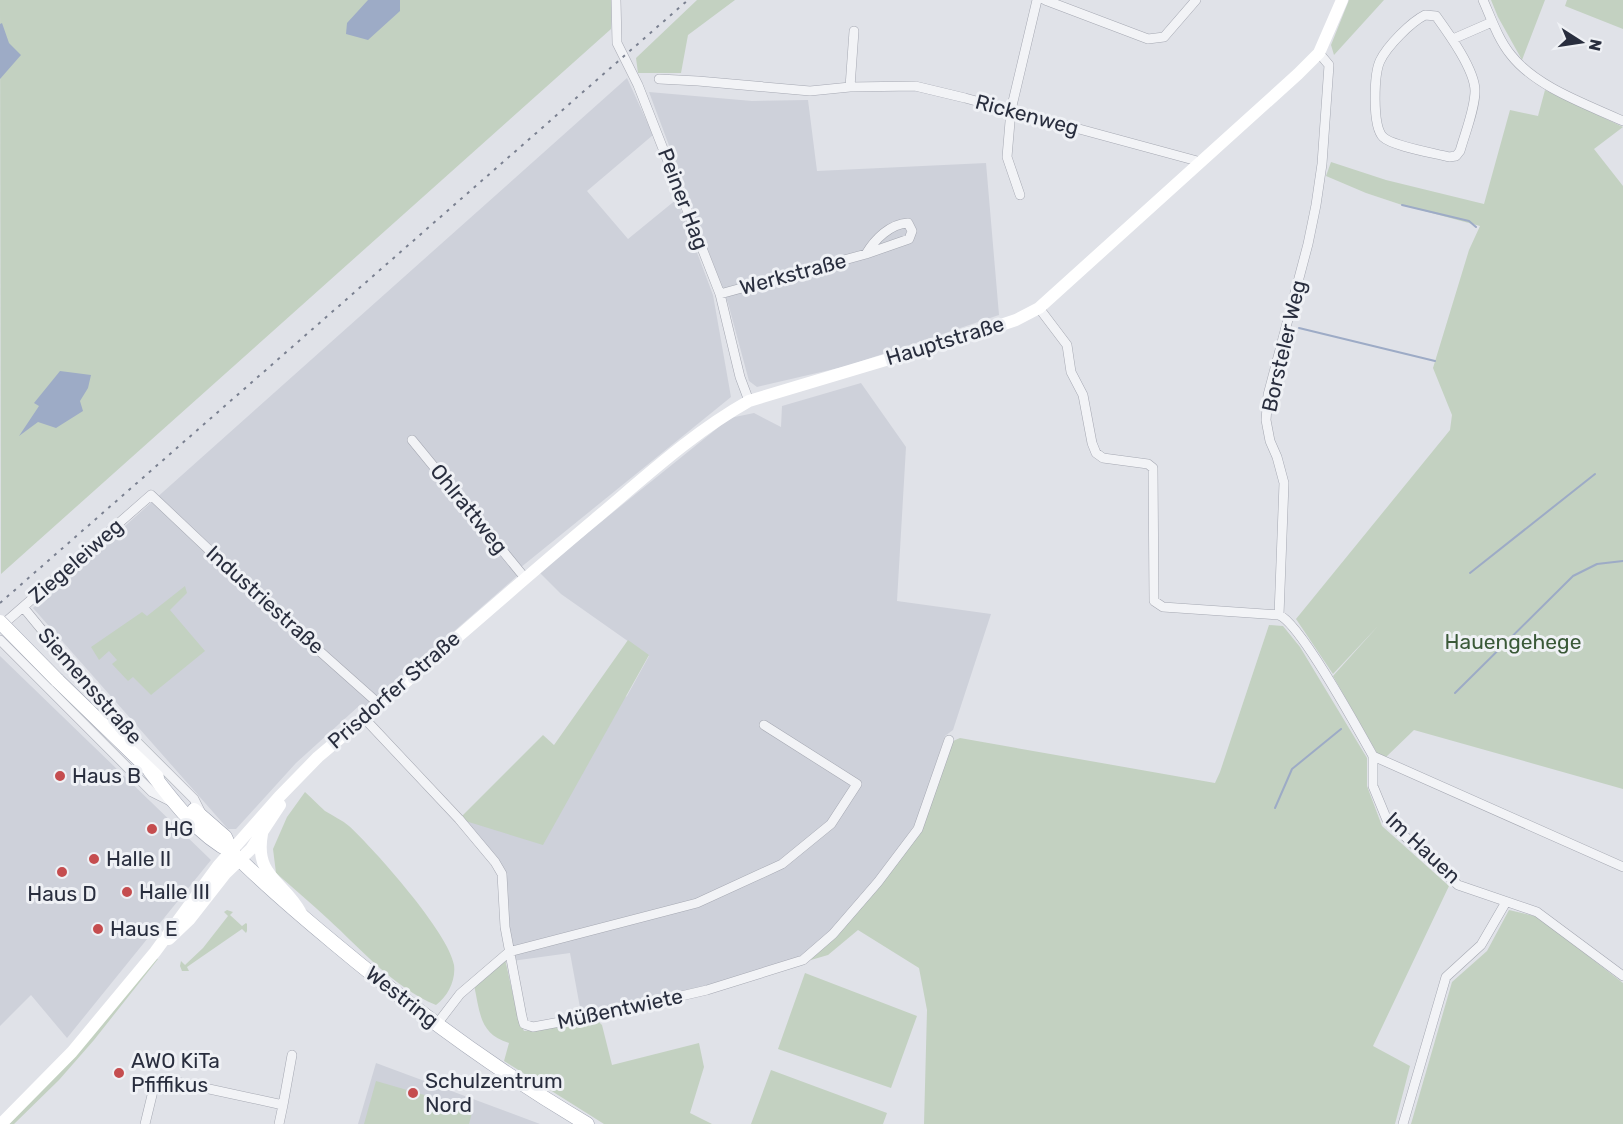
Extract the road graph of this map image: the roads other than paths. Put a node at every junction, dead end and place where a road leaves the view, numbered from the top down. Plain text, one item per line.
1 (616, 0) edge
2 (1037, 0) edge
3 (1045, 0) edge
4 (1196, 0) edge
5 (1342, 0) edge
6 (1484, 0) edge
7 (1492, 22) junction
8 (854, 30) dead end
9 (1453, 39) junction
10 (1319, 53) junction
11 (659, 79) dead end
12 (850, 87) junction
13 (1011, 110) junction
14 (1623, 122) edge
15 (1201, 162) junction
16 (1020, 195) dead end
17 (866, 254) junction
18 (720, 294) junction
19 (1039, 308) junction
20 (748, 401) junction
21 (412, 440) dead end
22 (151, 495) joint
23 (525, 578) junction
24 (490, 607) joint
25 (23, 608) junction
26 (1280, 615) junction
27 (0, 624) edge
28 (0, 640) edge
29 (379, 704) junction
30 (364, 718) junction
31 (764, 725) dead end
32 (949, 740) dead end
33 (1373, 756) junction
34 (300, 775) junction
35 (145, 776) junction
36 (202, 817) junction
37 (262, 833) junction
38 (236, 856) junction
39 (1623, 867) edge
40 (1506, 902) junction
41 (304, 917) junction
42 (509, 952) junction
43 (1623, 976) edge
44 (437, 1024) junction
45 (292, 1055) dead end
46 (283, 1105) junction
47 (1, 1124) edge
48 (146, 1124) edge
49 (279, 1124) edge
50 (586, 1124) edge
51 (1402, 1124) edge

1 - 18 street, Peiner Hag
2 - 13 street
3 - 4 street
5 - 10 main road, Hauptstraße
6 - 7 street
7 - 9 street
7 - 14 street
8 - 12 street
9 - 9 street
10 - 15 main road, Hauptstraße
10 - 26 street, Borsteler Weg
11 - 12 street, Rickenweg
12 - 13 street, Rickenweg
13 - 15 street, Rickenweg
13 - 16 street
15 - 19 main road, Hauptstraße
17 - 17 street, Werkstraße
17 - 18 street, Werkstraße
18 - 20 street, Peiner Hag
19 - 20 main road, Hauptstraße
19 - 26 street
20 - 23 main road, Hauptstraße
21 - 23 street, Ohlrattweg
22 - 25 street, Ziegeleiweg
22 - 29 street, Industriestraße
23 - 24 main road, Hauptstraße
24 - 29 main road, Prisdorfer Straße
25 - 27 street, Ziegeleiweg
25 - 36 street, Siemensstraße
26 - 33 street
27 - 35 main road, Westring, bridge
28 - 35 street, Siemensstraße
29 - 30 main road, Prisdorfer Straße
30 - 34 main road, Prisdorfer Straße
30 - 42 street, Müßentwiete
31 - 42 street
32 - 42 street, Müßentwiete
33 - 39 street
33 - 40 street, Im Hauen
34 - 37 main road, Prisdorfer Straße
34 - 38 main road, Prisdorfer Straße
35 - 36 main road, Westring
35 - 38 main road, Westring
36 - 38 main road, Westring
37 - 38 main road, Prisdorfer Straße
37 - 41 main road
38 - 41 main road, Westring
38 - 47 main road, Prisdorfer Straße
40 - 43 street, Im Hauen
40 - 51 street
41 - 44 main road, Westring
42 - 44 street
44 - 50 main road, Westring
45 - 46 street
46 - 48 street
46 - 49 street

